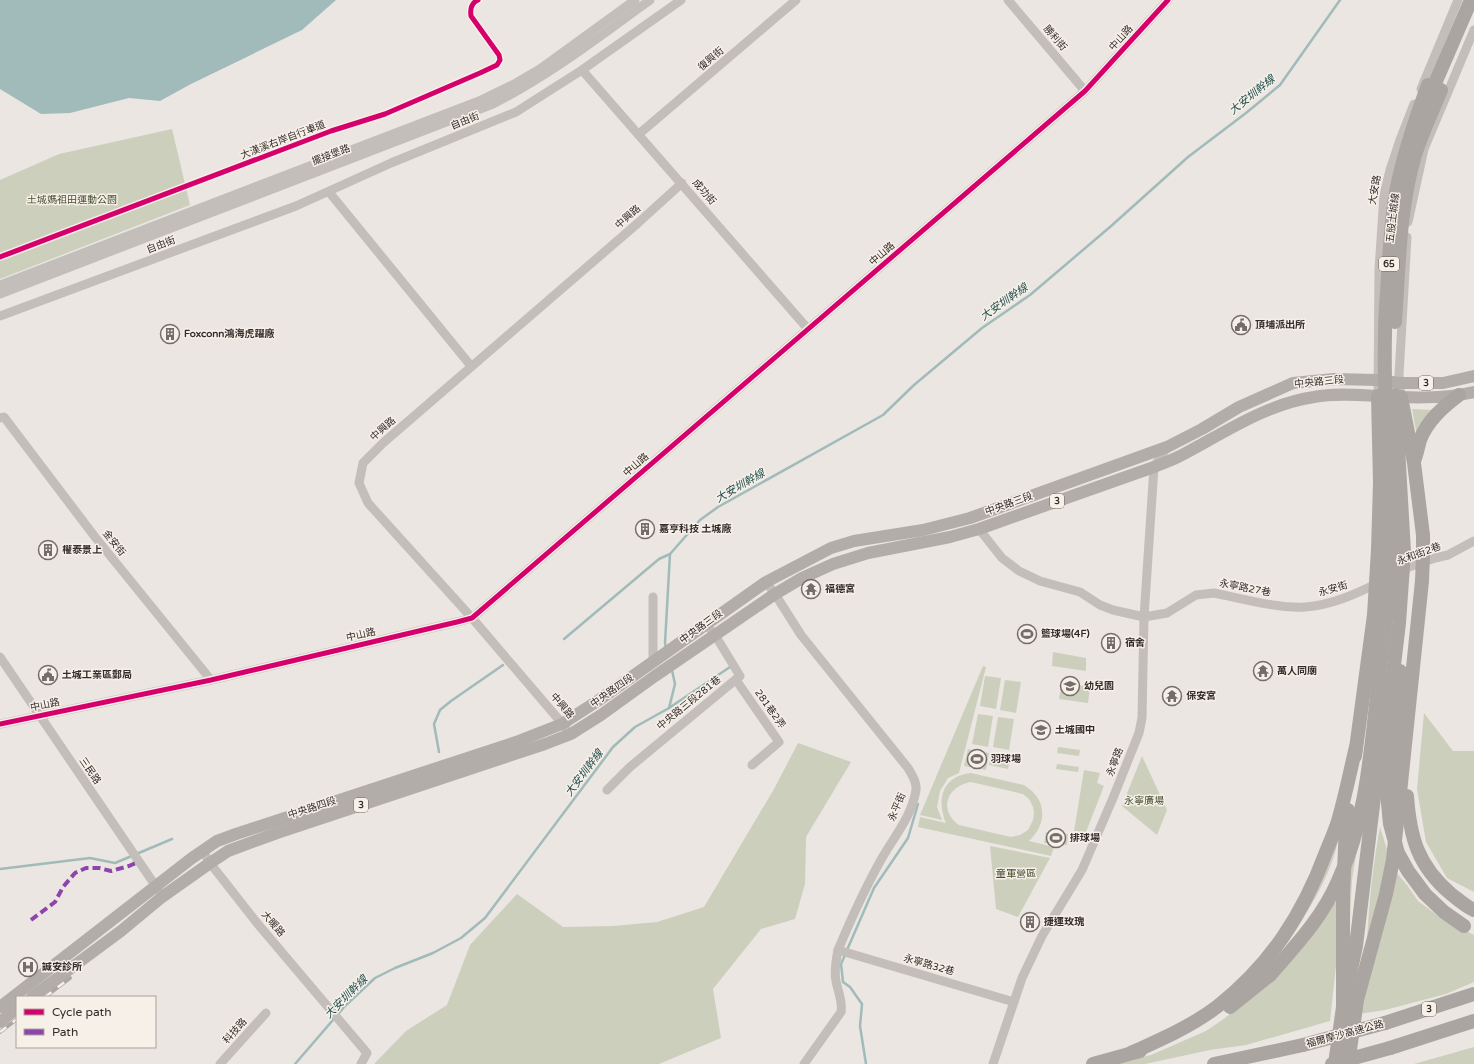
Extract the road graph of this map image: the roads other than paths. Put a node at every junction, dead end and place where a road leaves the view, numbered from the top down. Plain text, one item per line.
1 (635, 0) edge
2 (650, 0) edge
3 (681, 0) edge
4 (796, 0) edge
5 (1008, 0) edge
6 (1168, 0) edge
7 (1458, 0) edge
8 (1463, 0) edge
9 (1471, 0) edge
10 (1474, 14) edge
11 (1474, 30) edge
12 (582, 70) junction
13 (1085, 91) junction
14 (639, 134) junction
15 (1416, 137) junction
16 (682, 183) junction
17 (329, 192) junction
18 (0, 285) edge
19 (0, 294) edge
20 (0, 316) edge
21 (808, 329) junction
22 (471, 366) junction
23 (1474, 376) edge
24 (1377, 380) junction
25 (1400, 383) junction
26 (1474, 392) edge
27 (1459, 395) junction
28 (1378, 396) junction
29 (1401, 397) junction
30 (2, 418) edge
31 (1167, 447) junction
32 (1393, 448) junction
33 (1414, 464) junction
34 (1154, 467) junction
35 (979, 529) junction
36 (1474, 540) edge
37 (1393, 576) joint
38 (766, 582) junction
39 (775, 594) junction
40 (653, 597) dead end
41 (1275, 605) joint
42 (1144, 617) junction
43 (472, 618) junction
44 (706, 624) junction
45 (715, 635) junction
46 (0, 658) edge
47 (653, 662) junction
48 (664, 670) joint
49 (211, 680) junction
50 (736, 680) junction
51 (1390, 681) junction
52 (39, 715) junction
53 (0, 724) edge
54 (562, 724) junction
55 (571, 734) junction
56 (1356, 748) junction
57 (1404, 758) junction
58 (752, 765) dead end
59 (607, 790) dead end
60 (202, 850) junction
61 (210, 863) junction
62 (155, 886) junction
63 (162, 897) junction
64 (1474, 910) edge
65 (1469, 928) edge
66 (838, 950) junction
67 (1474, 994) edge
68 (33, 996) edge
69 (1357, 1000) junction
70 (1014, 1002) junction
71 (0, 1007) edge
72 (1343, 1007) junction
73 (16, 1009) edge
74 (266, 1013) dead end
75 (1474, 1021) edge
76 (0, 1022) edge
77 (1131, 1053) junction
78 (220, 1064) edge
79 (361, 1064) edge
80 (804, 1064) edge
81 (993, 1064) edge
82 (1094, 1064) edge
83 (1214, 1064) edge
84 (1332, 1064) edge
85 (1336, 1064) edge
86 (1348, 1064) edge

1 - 18 street, 擺接堡路
2 - 19 street, 擺接堡路
3 - 12 street, 自由街
4 - 14 street, 復興街
5 - 13 street, 勝利街
6 - 13 street, 中山路
7 - 24 street, 大安路
8 - 15 highway, 五股土城線 / 65, bridge
9 - 15 highway, bridge
10 - 15 highway, 五股土城線 / 65, bridge
11 - 25 street
12 - 14 street, 成功街
12 - 17 street, 自由街
13 - 21 street, 中山路
14 - 16 street, 成功街
15 - 32 highway, 五股土城線 / 65, bridge
16 - 21 street, 成功街
16 - 22 street, 中興路
17 - 20 street, 自由街
17 - 22 street
21 - 43 street, 中山路
22 - 43 street, 中興路
23 - 25 main road, 中央路三段 / 3
24 - 25 main road, 中央路三段 / 3
24 - 28 street, 大安路
24 - 31 main road, 中央路三段 / 3
25 - 29 street
26 - 27 main road, 中央路三段 / 3
27 - 29 main road, 中央路三段 / 3
27 - 33 highway
28 - 29 main road, 中央路三段 / 3
28 - 34 main road, 中央路三段 / 3
28 - 56 highway, bridge
29 - 33 highway
30 - 49 street, 金安街
31 - 34 street, 永寧路
31 - 38 main road, 中央路三段 / 3
32 - 51 highway, bridge
32 - 65 highway, bridge
32 - 77 highway, bridge
33 - 57 highway, bridge
34 - 35 main road, 中央路三段 / 3
34 - 42 street, 永寧路
35 - 39 main road, 中央路三段 / 3
35 - 42 street
36 - 37 street, 永和街2巷
37 - 41 street, 永安街
38 - 39 street, 永平街
38 - 44 main road, 中央路三段 / 3
39 - 45 main road, 中央路三段 / 3
39 - 66 street, 永平街
40 - 47 street
41 - 42 street, 永寧路27巷
42 - 70 street, 永寧路
43 - 49 street, 中山路
43 - 54 street, 中興路
44 - 45 street, 中央路三段281巷
44 - 47 main road, 中央路三段 / 3
45 - 48 main road, 中央路三段 / 3
45 - 50 street, 中央路三段281巷
46 - 52 street, 三民路
47 - 54 main road, 中央路四段 / 3
48 - 55 main road, 中央路四段 / 3
49 - 52 street, 中山路
50 - 58 street, 281巷2弄
50 - 59 street, 中央路三段281巷
51 - 69 highway
51 - 72 highway
52 - 53 street, 中山路
52 - 62 street, 三民路
54 - 55 street, 中興路
54 - 60 main road, 中央路四段 / 3
55 - 61 main road, 中央路四段 / 3
56 - 72 highway
56 - 77 highway
57 - 64 highway
57 - 69 highway
60 - 61 street, 大暖路
60 - 62 main road, 中央路四段 / 3
61 - 63 main road, 中央路四段 / 3
61 - 79 street, 大暖路
62 - 63 street, 三民路
62 - 71 main road, 中央路四段 / 3
63 - 68 main road, 中央路四段 / 3
66 - 70 street, 永寧路32巷
66 - 80 street, 永平街
67 - 83 highway, 福爾摩沙高速公路 / 3, bridge
69 - 86 highway
70 - 81 street, 永寧路
72 - 85 highway
73 - 76 main road
74 - 78 street, 科技路
75 - 84 highway, bridge
77 - 82 highway

